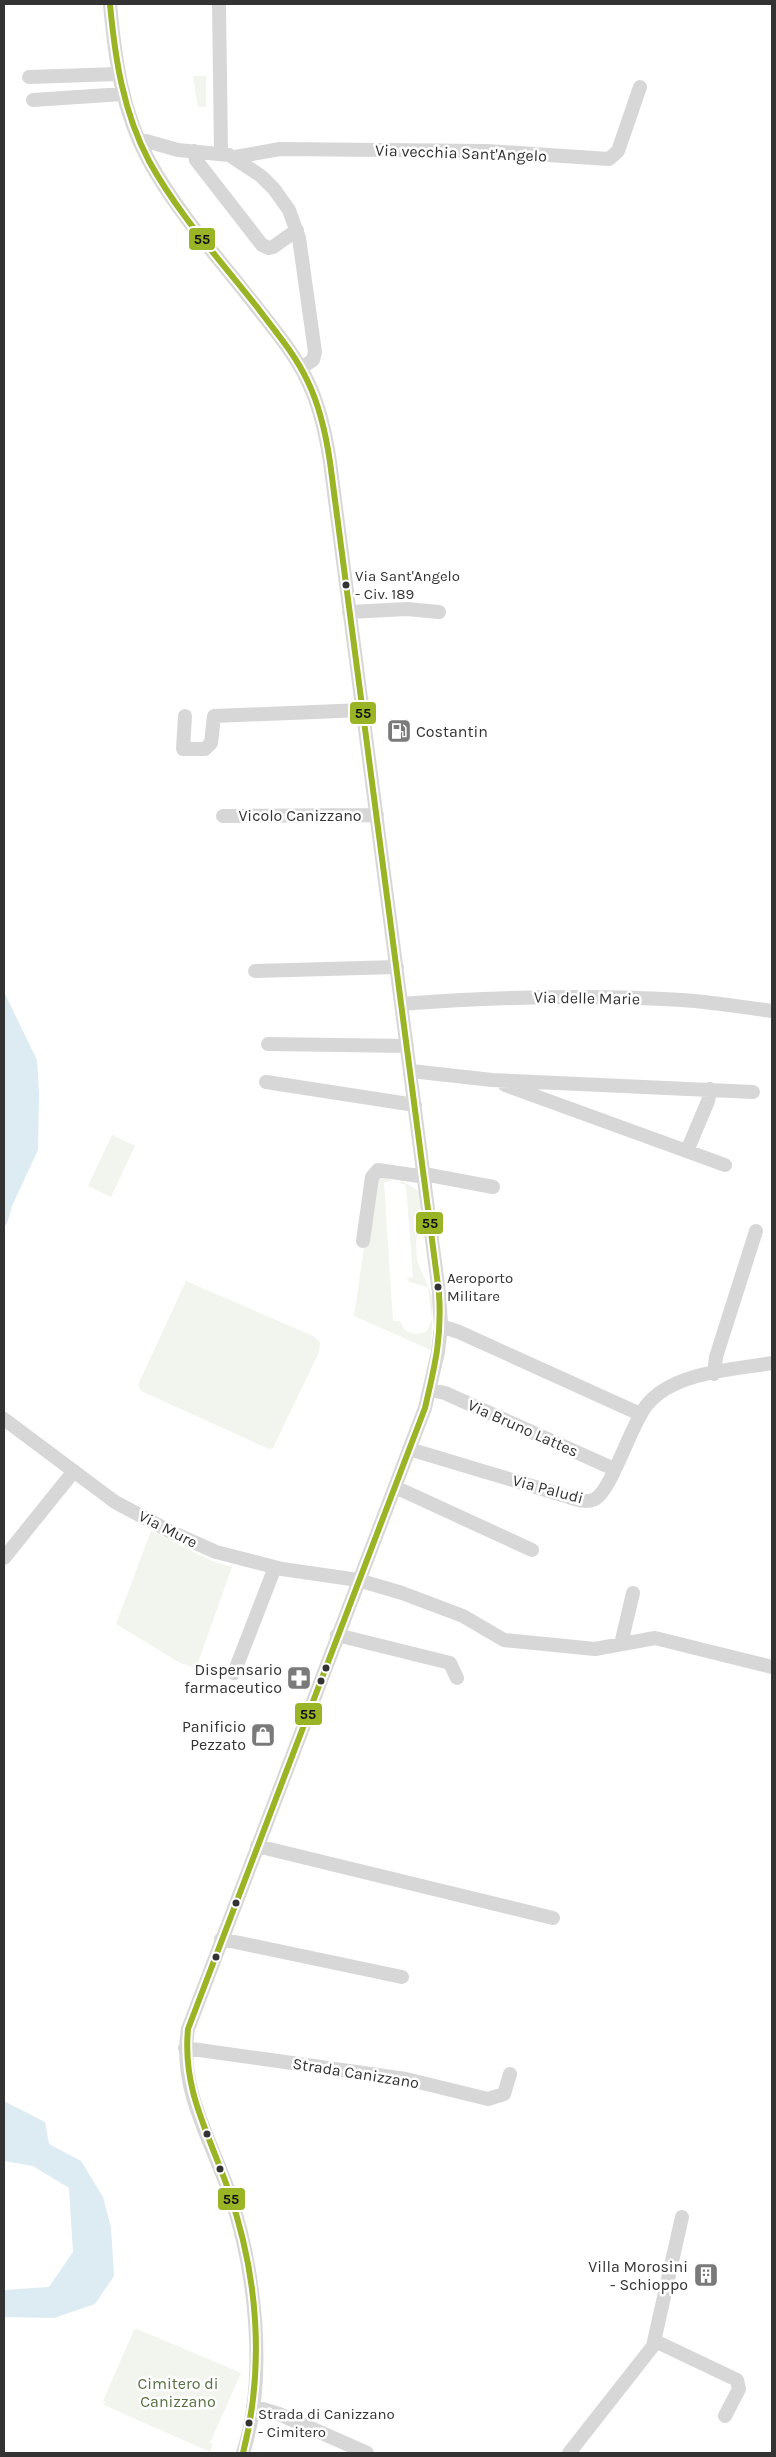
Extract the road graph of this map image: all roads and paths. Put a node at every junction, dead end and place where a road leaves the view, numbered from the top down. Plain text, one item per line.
1 (110, 4) edge
2 (219, 4) edge
3 (118, 74) junction
4 (28, 78) dead end
5 (640, 87) dead end
6 (123, 94) junction
7 (33, 100) dead end
8 (139, 139) junction
9 (194, 151) junction
10 (221, 152) junction
11 (235, 158) junction
12 (297, 230) junction
13 (301, 368) junction
14 (350, 612) junction
15 (439, 612) dead end
16 (363, 710) junction
17 (185, 716) dead end
18 (377, 815) junction
19 (223, 816) dead end
20 (397, 967) junction
21 (254, 971) dead end
22 (402, 1004) junction
23 (772, 1011) edge
24 (268, 1044) dead end
25 (407, 1046) junction
26 (411, 1071) junction
27 (492, 1080) junction
28 (266, 1082) dead end
29 (710, 1089) junction
30 (753, 1092) dead end
31 (415, 1105) junction
32 (687, 1151) junction
33 (725, 1165) dead end
34 (424, 1174) junction
35 (493, 1187) dead end
36 (756, 1231) dead end
37 (363, 1241) dead end
38 (441, 1326) junction
39 (772, 1363) edge
40 (714, 1374) junction
41 (431, 1390) junction
42 (640, 1414) junction
43 (4, 1419) edge
44 (409, 1449) junction
45 (614, 1469) junction
46 (74, 1471) junction
47 (395, 1487) junction
48 (532, 1550) dead end
49 (4, 1558) edge
50 (275, 1567) junction
51 (358, 1580) junction
52 (633, 1593) dead end
53 (337, 1635) junction
54 (621, 1644) junction
55 (772, 1667) edge
56 (234, 1672) dead end
57 (457, 1678) dead end
58 (257, 1846) junction
59 (554, 1918) dead end
60 (221, 1939) junction
61 (402, 1977) dead end
62 (186, 2048) junction
63 (510, 2074) dead end
64 (682, 2217) dead end
65 (655, 2341) junction
66 (253, 2406) junction
67 (725, 2416) dead end
68 (243, 2453) edge
69 (367, 2453) edge
70 (569, 2453) edge

1 - 3 street
2 - 10 street
3 - 4 street
3 - 6 street
5 - 11 street, Via vecchia Sant'Angelo
6 - 7 street
6 - 8 street
8 - 9 street
8 - 13 street
9 - 10 street
9 - 12 street
10 - 11 street
11 - 12 street
12 - 13 street
13 - 14 street
14 - 15 street
14 - 16 street
16 - 17 street
16 - 18 street
18 - 19 street, Vicolo Canizzano
18 - 20 street
20 - 21 street
20 - 22 street
22 - 23 street, Via delle Marie
22 - 25 street
24 - 25 street
25 - 26 street
26 - 27 street
26 - 31 street
27 - 29 street
27 - 32 street
28 - 31 street
29 - 30 street
29 - 32 street
31 - 34 street
32 - 33 street
34 - 35 street
34 - 37 street
34 - 38 street
36 - 40 street
38 - 41 street
38 - 42 street
39 - 40 street, Via Paludi
40 - 42 street, Via Paludi
41 - 44 street
41 - 45 street, Via Bruno Lattes
42 - 45 street, Via Paludi
43 - 46 street, Via Mure
44 - 45 street, Via Paludi
44 - 47 street
46 - 49 street
46 - 50 street, Via Mure
47 - 48 street
47 - 51 street
50 - 51 street, Via Mure
50 - 56 street
51 - 53 street
51 - 54 street, Via Mure
52 - 54 street
53 - 57 street
53 - 58 street
54 - 55 street, Via Mure
58 - 59 street
58 - 60 street
60 - 61 street
60 - 62 street
62 - 63 street, Strada Canizzano
62 - 66 street
64 - 65 street
65 - 67 street
65 - 70 street
66 - 68 street
66 - 69 street

